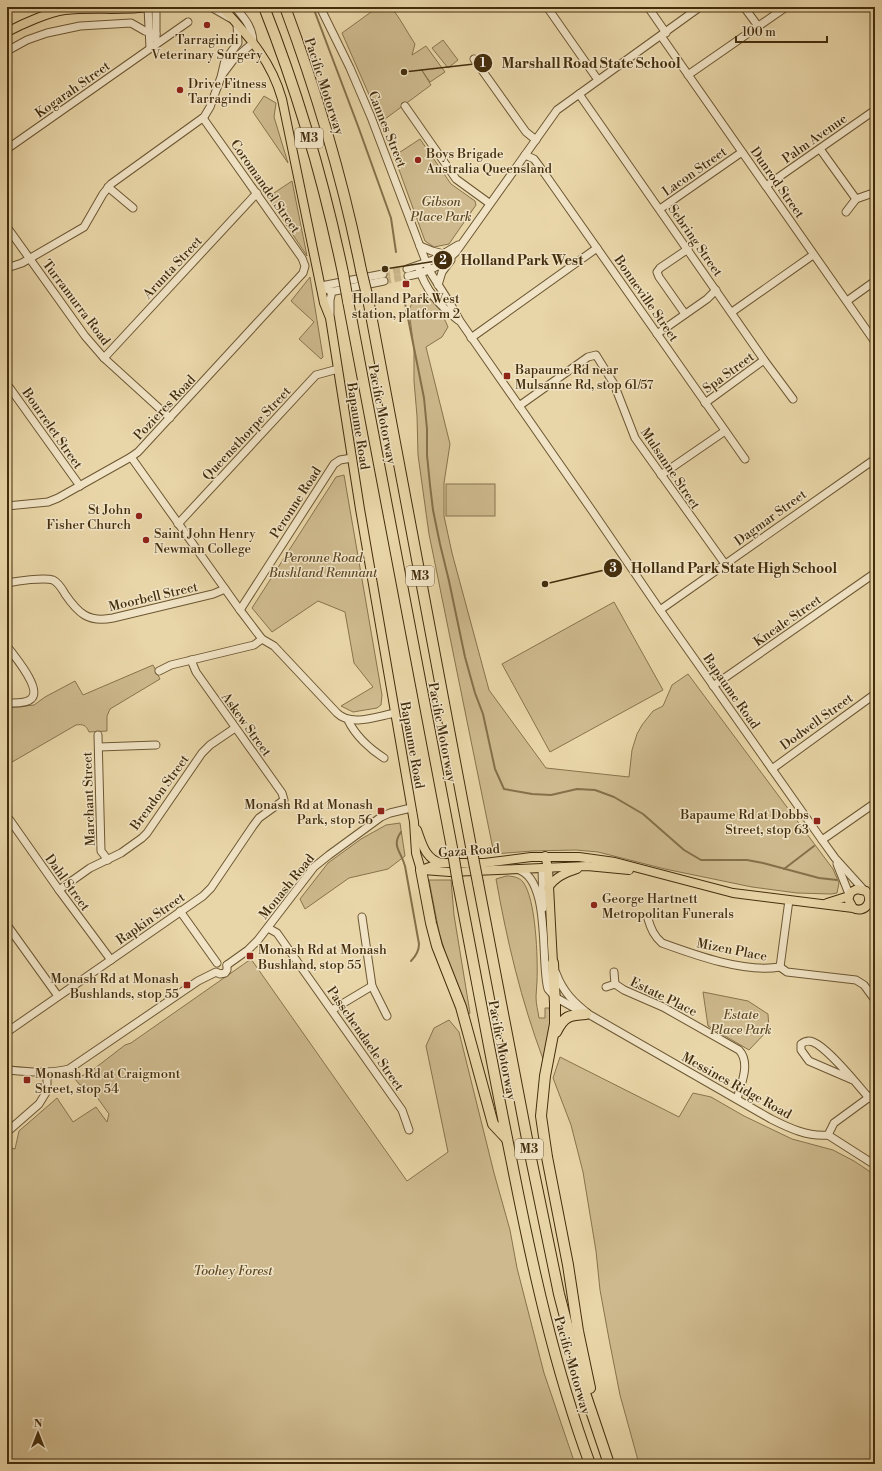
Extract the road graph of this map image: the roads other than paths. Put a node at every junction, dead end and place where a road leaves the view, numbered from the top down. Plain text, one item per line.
1 (149, 7) edge
2 (156, 7) edge
3 (210, 7) edge
4 (222, 7) edge
5 (235, 7) edge
6 (264, 7) edge
7 (285, 7) edge
8 (320, 7) edge
9 (547, 7) edge
10 (648, 7) edge
11 (700, 7) edge
12 (744, 7) edge
13 (786, 7) edge
14 (103, 8) edge
15 (188, 22) dead end
16 (235, 22) junction
17 (758, 26) junction
18 (7, 32) edge
19 (153, 33) junction
20 (663, 34) junction
21 (156, 43) junction
22 (253, 43) junction
23 (150, 48) junction
24 (7, 51) edge
25 (474, 59) dead end
26 (688, 75) junction
27 (221, 77) junction
28 (598, 80) junction
29 (579, 94) junction
30 (405, 106) dead end
31 (875, 110) edge
32 (203, 118) junction
33 (536, 140) junction
34 (7, 149) edge
35 (820, 149) junction
36 (742, 152) junction
37 (525, 155) junction
38 (766, 186) junction
39 (108, 187) junction
40 (257, 193) junction
41 (873, 193) dead end
42 (856, 199) junction
43 (489, 203) junction
44 (133, 208) dead end
45 (660, 209) junction
46 (846, 212) dead end
47 (7, 227) edge
48 (463, 241) junction
49 (420, 246) junction
50 (597, 248) junction
51 (688, 249) junction
52 (444, 254) junction
53 (454, 254) junction
54 (813, 255) junction
55 (30, 259) junction
56 (427, 267) junction
57 (7, 268) edge
58 (419, 270) junction
59 (304, 271) joint
60 (408, 273) tunnel mouth
61 (875, 281) edge
62 (438, 285) junction
63 (321, 286) junction
64 (716, 290) junction
65 (332, 291) junction
66 (847, 301) junction
67 (732, 312) junction
68 (685, 314) junction
69 (330, 318) junction
70 (460, 322) junction
71 (657, 334) junction
72 (471, 338) junction
73 (875, 342) edge
74 (104, 358) junction
75 (764, 360) junction
76 (338, 369) junction
77 (7, 384) edge
78 (793, 399) dead end
79 (705, 403) junction
80 (519, 406) junction
81 (170, 418) junction
82 (725, 431) junction
83 (131, 457) junction
84 (352, 458) junction
85 (745, 459) dead end
86 (875, 459) edge
87 (660, 475) junction
88 (80, 486) junction
89 (7, 506) edge
90 (178, 524) junction
91 (725, 564) junction
92 (875, 574) edge
93 (7, 583) edge
94 (225, 589) junction
95 (240, 610) junction
96 (660, 610) junction
97 (262, 639) junction
98 (7, 646) edge
99 (191, 660) junction
100 (159, 671) dead end
101 (713, 686) junction
102 (875, 694) edge
103 (7, 703) edge
104 (395, 713) junction
105 (348, 720) junction
106 (235, 728) junction
107 (98, 736) dead end
108 (156, 745) dead end
109 (98, 747) junction
110 (384, 758) dead end
111 (772, 769) junction
112 (284, 800) joint
113 (875, 803) edge
114 (412, 808) junction
115 (7, 816) edge
116 (414, 822) junction
117 (822, 840) junction
118 (545, 856) junction
119 (835, 858) junction
120 (108, 860) junction
121 (441, 863) junction
122 (587, 866) junction
123 (545, 868) junction
124 (514, 869) junction
125 (421, 870) junction
126 (657, 874) junction
127 (548, 888) junction
128 (59, 890) junction
129 (869, 892) edge
130 (849, 895) junction
131 (789, 900) junction
132 (872, 903) edge
133 (824, 904) junction
134 (853, 908) junction
135 (180, 911) junction
136 (362, 917) dead end
137 (648, 919) dead end
138 (543, 924) junction
139 (7, 925) edge
140 (268, 928) junction
141 (111, 960) junction
142 (217, 963) junction
143 (553, 963) junction
144 (227, 965) junction
145 (780, 967) junction
146 (216, 972) junction
147 (614, 972) dead end
148 (615, 984) junction
149 (372, 986) junction
150 (606, 987) dead end
151 (58, 996) junction
152 (555, 997) junction
153 (875, 1000) edge
154 (332, 1010) junction
155 (588, 1014) junction
156 (387, 1016) dead end
157 (7, 1032) edge
158 (552, 1039) junction
159 (8, 1070) edge
160 (47, 1072) junction
161 (853, 1080) junction
162 (872, 1096) edge
163 (737, 1099) junction
164 (409, 1130) dead end
165 (7, 1132) edge
166 (828, 1136) junction
167 (506, 1139) junction
168 (875, 1165) edge
169 (592, 1411) junction
170 (590, 1464) edge
171 (609, 1464) edge

1 - 14 main road
1 - 19 street
2 - 19 street
3 - 16 street
4 - 16 main road, Bapaume Road
5 - 22 street, Bapaume Road
6 - 167 highway, Pacific Motorway / M3, bridge
7 - 169 highway, Pacific Motorway / M3, bridge
8 - 49 street, Cannes Street
9 - 28 street
10 - 20 street, Dunrod Street
11 - 20 street
12 - 17 street
13 - 17 street
14 - 18 main road
15 - 21 street, Kogarah Street
16 - 22 main road, Bapaume Road
16 - 27 street
17 - 26 street
19 - 21 street
19 - 23 street
19 - 24 street
20 - 26 street, Dunrod Street
20 - 28 street
21 - 23 street, Kogarah Street
22 - 27 street
22 - 63 main road, Bapaume Road
23 - 34 street, Kogarah Street
25 - 33 street
26 - 36 street, Dunrod Street
27 - 32 street
28 - 29 street
29 - 33 street
29 - 45 street, Sebring Street
30 - 43 street
31 - 35 street, Palm Avenue
32 - 39 street
32 - 40 street, Coromandel Street
33 - 37 street
35 - 38 street, Palm Avenue
35 - 42 street
36 - 38 street, Dunrod Street
36 - 45 street, Lacon Street
37 - 43 street
37 - 50 street, Bonneville Street
38 - 54 street, Dunrod Street
39 - 44 street
39 - 55 street
40 - 59 street, Coromandel Street
40 - 74 street, Arunta Street
41 - 42 street
42 - 46 street
43 - 48 street
45 - 51 street, Sebring Street
47 - 55 street, Turramurra Road
48 - 52 street
48 - 53 street
49 - 52 street
49 - 56 street, Cannes Street
50 - 71 street, Bonneville Street
50 - 72 street
51 - 64 street, Sebring Street
51 - 68 street
52 - 56 street
53 - 56 street
53 - 62 street
54 - 66 street, Dunrod Street
54 - 67 street
55 - 57 street
55 - 74 street, Turramurra Road
56 - 58 street
56 - 62 street, Bapaume Road
58 - 60 street
58 - 70 street, Bapaume Road
59 - 81 street, Pozieres Road
61 - 66 street
62 - 70 street, Bapaume Road
63 - 65 street
63 - 65 street
63 - 69 main road, Bapaume Road
64 - 67 street, Sebring Street
64 - 68 street
65 - 69 street
66 - 73 street, Dunrod Street
67 - 75 street, Sebring Street
68 - 71 street
69 - 76 main road, Bapaume Road
70 - 72 street, Bapaume Road
71 - 79 street, Bonneville Street
72 - 80 street, Bapaume Road
74 - 81 street, Turramurra Road
75 - 78 street, Sebring Street
75 - 79 street, Spa Street
76 - 84 main road, Bapaume Road
76 - 90 street, Queensthorpe Street
77 - 88 street, Bourrelet Street
79 - 82 street, Bonneville Street
80 - 87 street, Mulsanne Street
80 - 96 street, Bapaume Road
81 - 83 street, Pozieres Road
82 - 85 street, Bonneville Street
82 - 87 street
83 - 88 street, Pozieres Road
83 - 90 street
84 - 95 street, Peronne Road
84 - 104 main road, Bapaume Road
86 - 91 street, Dagmar Street
87 - 91 street, Mulsanne Street
88 - 89 street, Pozieres Road
90 - 94 street
91 - 96 street, Dagmar Street
92 - 101 street, Kneale Street
93 - 94 street, Moorbell Street
94 - 95 street
95 - 97 street
96 - 101 street, Bapaume Road
97 - 99 street
97 - 105 street
98 - 103 street
99 - 100 street
99 - 106 street, Askew Street
101 - 111 street, Bapaume Road
102 - 111 street, Dodwell Street
104 - 105 street
104 - 114 main road, Bapaume Road
105 - 110 street
106 - 112 street, Askew Street
106 - 120 street, Brendon Street
107 - 109 street, Marchant Street
108 - 109 street
109 - 120 street, Marchant Street
111 - 117 street, Bapaume Road
112 - 135 street, Rapkin Street
113 - 117 street
114 - 116 main road, Bapaume Road
114 - 140 street, Monash Road
115 - 128 street, Dahl Street
116 - 121 main road, Bapaume Road
116 - 125 main road, Bapaume Road
117 - 119 street, Bapaume Road
118 - 121 main road, Gaza Road
118 - 123 main road, Messines Ridge Road
118 - 126 main road, Gaza Road
119 - 129 street, Bapaume Road
119 - 130 street, Bapaume Road
120 - 128 street, Brendon Street
121 - 125 main road, Gaza Road
122 - 123 main road, Gaza Road
122 - 126 main road, Gaza Road
122 - 127 main road
123 - 124 main road, Gaza Road
123 - 127 main road, Messines Ridge Road
123 - 138 street
124 - 125 main road, Gaza Road
124 - 138 street
125 - 167 highway
126 - 131 main road, Gaza Road
127 - 143 main road, Messines Ridge Road
128 - 141 street, Dahl Street
129 - 130 main road
129 - 132 main road
130 - 133 main road, Gaza Road
130 - 134 main road
131 - 133 main road, Gaza Road
131 - 145 street
132 - 134 main road
133 - 134 main road, Gaza Road
135 - 141 street, Rapkin Street
135 - 142 street
136 - 149 street
137 - 145 street, Mizen Place
138 - 152 street
139 - 151 street
140 - 144 street, Monash Road
140 - 154 street, Passchendaele Street
141 - 151 street, Rapkin Street
142 - 144 street
142 - 146 street
143 - 152 highway
143 - 155 street, Messines Ridge Road
144 - 146 street, Monash Road
145 - 153 street
146 - 160 street, Monash Road
147 - 148 street, Estate Place
148 - 150 street, Estate Place
148 - 163 street, Estate Place
149 - 154 street
149 - 156 street
151 - 157 street, Rapkin Street
152 - 155 street, Messines Ridge Road
152 - 158 highway
154 - 164 street, Passchendaele Street
155 - 158 highway
155 - 163 street, Messines Ridge Road
158 - 169 highway
159 - 160 street, Monash Road
160 - 165 street
161 - 161 street
161 - 162 street
162 - 166 street
163 - 166 street, Messines Ridge Road
166 - 168 street, Messines Ridge Road
167 - 170 highway, Pacific Motorway / M3
169 - 171 highway, Pacific Motorway / M3

